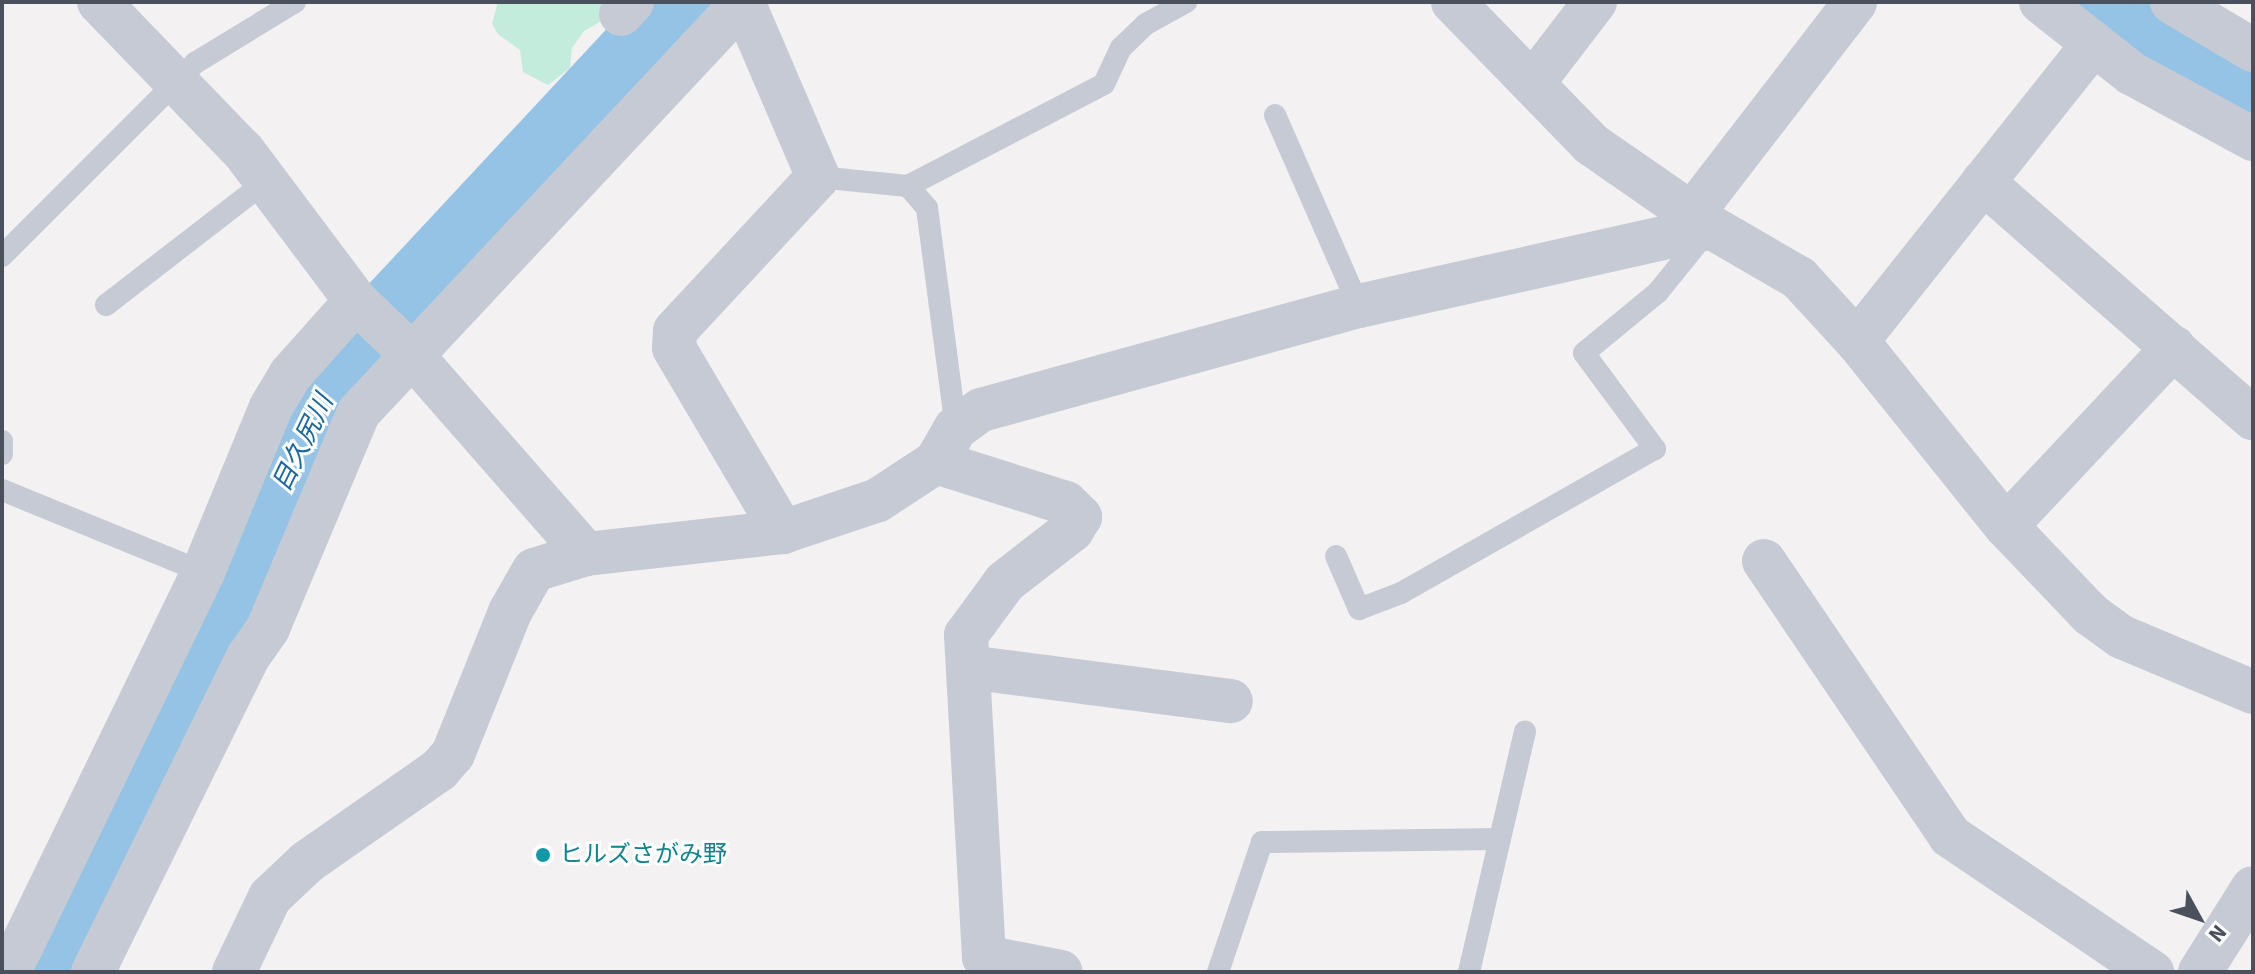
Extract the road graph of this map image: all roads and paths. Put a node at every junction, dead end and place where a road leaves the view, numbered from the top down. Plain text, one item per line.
1 (99, 2) edge
2 (295, 2) edge
3 (1186, 2) edge
4 (1453, 2) edge
5 (1595, 2) edge
6 (1855, 2) edge
7 (2041, 2) edge
8 (2172, 2) edge
9 (2093, 44) junction
10 (2253, 50) edge
11 (181, 82) junction
12 (1533, 83) junction
13 (1275, 115) dead end
14 (2253, 139) edge
15 (818, 177) junction
16 (265, 182) junction
17 (1983, 182) junction
18 (908, 186) junction
19 (1702, 220) junction
20 (2, 256) edge
21 (106, 305) dead end
22 (360, 305) junction
23 (1359, 306) junction
24 (1857, 341) junction
25 (2174, 347) junction
26 (406, 350) junction
27 (2246, 395) edge
28 (2, 441) edge
29 (946, 445) junction
30 (2, 454) edge
31 (2, 490) edge
32 (2006, 526) junction
33 (783, 532) junction
34 (586, 554) junction
35 (1336, 556) dead end
36 (1764, 561) dead end
37 (203, 572) junction
38 (968, 667) junction
39 (2253, 692) edge
40 (1231, 701) dead end
41 (1525, 731) dead end
42 (1500, 839) junction
43 (2251, 897) edge
44 (9, 972) edge
45 (93, 972) edge
46 (234, 972) edge
47 (1061, 972) edge
48 (1218, 972) edge
49 (1469, 972) edge
50 (2152, 972) edge
51 (2200, 972) edge

1 - 11 street
2 - 11 lane
3 - 18 lane
4 - 12 street
5 - 12 street
6 - 19 street
7 - 9 street
8 - 10 street
9 - 14 street
9 - 17 street
11 - 16 street
11 - 20 lane
12 - 19 street
13 - 23 lane
15 - 18 lane
15 - 26 street
15 - 33 street
16 - 21 lane
16 - 22 street
17 - 24 street
17 - 25 street
18 - 29 lane
19 - 23 street
19 - 24 street
19 - 35 lane
22 - 26 street
22 - 37 street
23 - 29 street
24 - 32 street
25 - 27 street
25 - 32 street
26 - 34 street
26 - 45 street
28 - 30 lane
29 - 33 street
29 - 38 street
31 - 37 lane
32 - 39 street
33 - 34 street
34 - 46 street
36 - 50 street
37 - 44 street
38 - 40 street
38 - 47 street
41 - 42 lane
42 - 48 lane
42 - 49 lane
43 - 51 street

